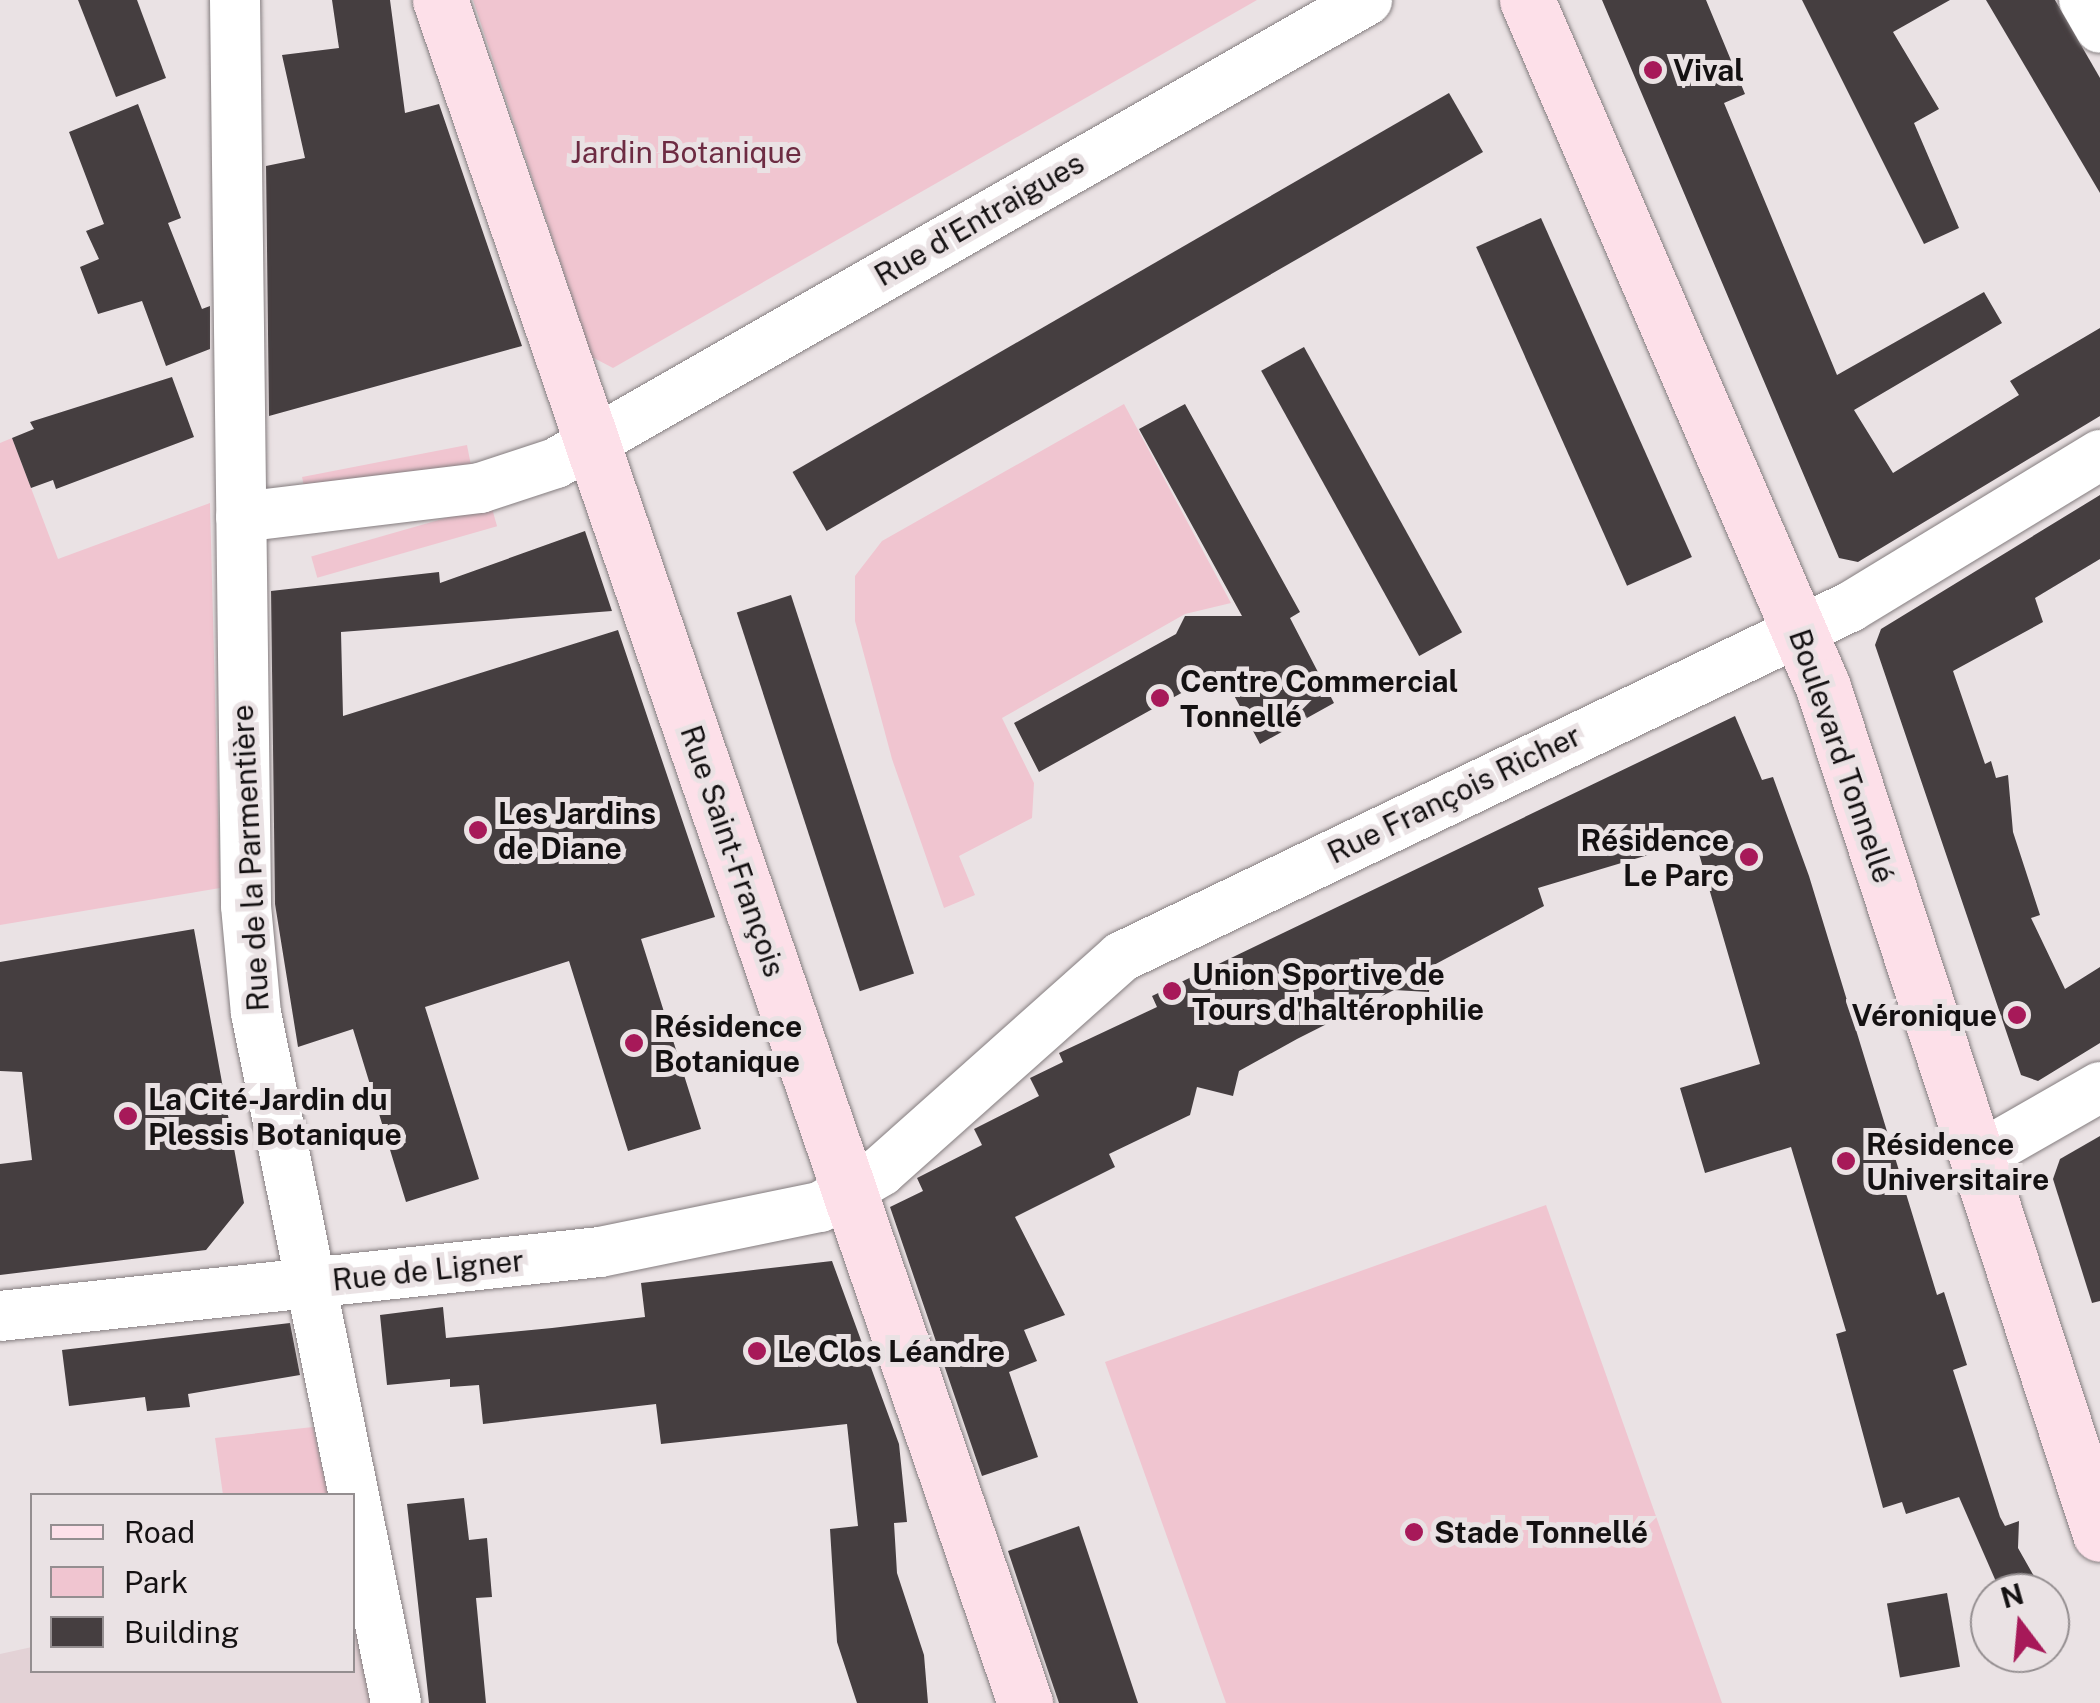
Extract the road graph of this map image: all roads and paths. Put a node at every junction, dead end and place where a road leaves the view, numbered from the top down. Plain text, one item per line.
1 (235, 0) edge
2 (440, 0) edge
3 (1368, 0) edge
4 (1527, 0) edge
5 (2084, 0) edge
6 (2100, 28) edge
7 (592, 441) junction
8 (2100, 455) edge
9 (241, 517) junction
10 (1800, 630) junction
11 (2100, 1087) edge
12 (1978, 1157) junction
13 (850, 1195) junction
14 (312, 1282) junction
15 (0, 1316) edge
16 (354, 1493) edge
17 (355, 1498) edge
18 (2100, 1534) edge
19 (396, 1703) edge
20 (1025, 1703) edge

1 - 9 street, Rue de la Parmentière
2 - 7 street, Rue Saint-François
3 - 7 street, Rue d'Entraigues
4 - 10 street, Boulevard Tonnellé
5 - 6 street
7 - 9 street, Rue d'Entraigues
7 - 13 street, Rue Saint-François
8 - 10 street, Rue François Richer
9 - 14 street, Rue de la Parmentière
10 - 12 street, Boulevard Tonnellé
10 - 13 street, Rue François Richer
11 - 12 street
12 - 18 street, Boulevard Tonnellé
13 - 14 street, Rue de Ligner
13 - 20 street, Rue Saint-François
14 - 15 street, Rue de Ligner
14 - 16 street, Rue de la Parmentière
17 - 19 street, Rue de la Parmentière

